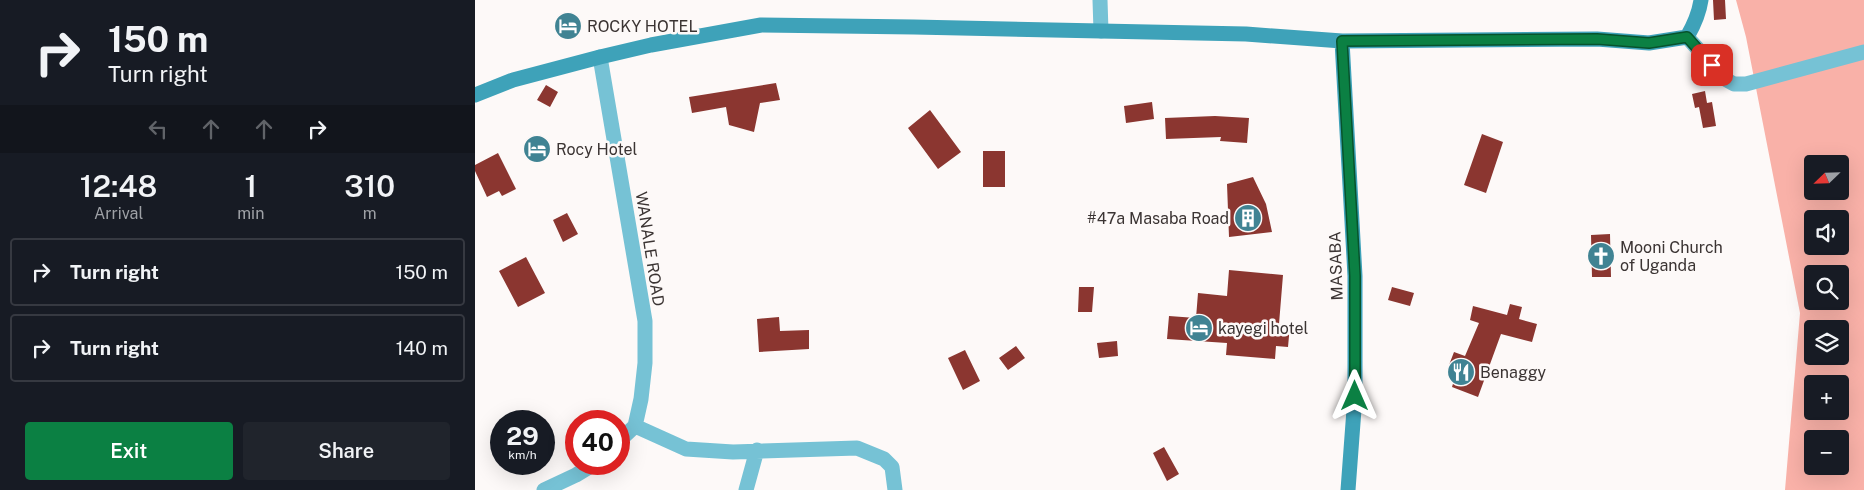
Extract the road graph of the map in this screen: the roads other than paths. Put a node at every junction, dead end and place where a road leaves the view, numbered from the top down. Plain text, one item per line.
1 (1100, 0) edge
2 (1701, 0) edge
3 (1101, 31) junction
4 (1687, 37) junction
5 (1342, 41) junction
6 (1864, 52) edge
7 (600, 57) junction
8 (475, 96) edge
9 (635, 426) junction
10 (630, 431) edge
11 (757, 450) junction
12 (576, 475) edge
13 (544, 490) edge
14 (746, 490) edge
15 (895, 490) edge
16 (1349, 490) edge

1 - 3 street
2 - 4 street
3 - 5 street
3 - 7 street
4 - 5 street
4 - 6 street
5 - 16 street, MASABA
7 - 8 street
7 - 9 street, WANALE ROAD
9 - 10 street
9 - 11 street
11 - 14 street
11 - 15 street
12 - 13 street

